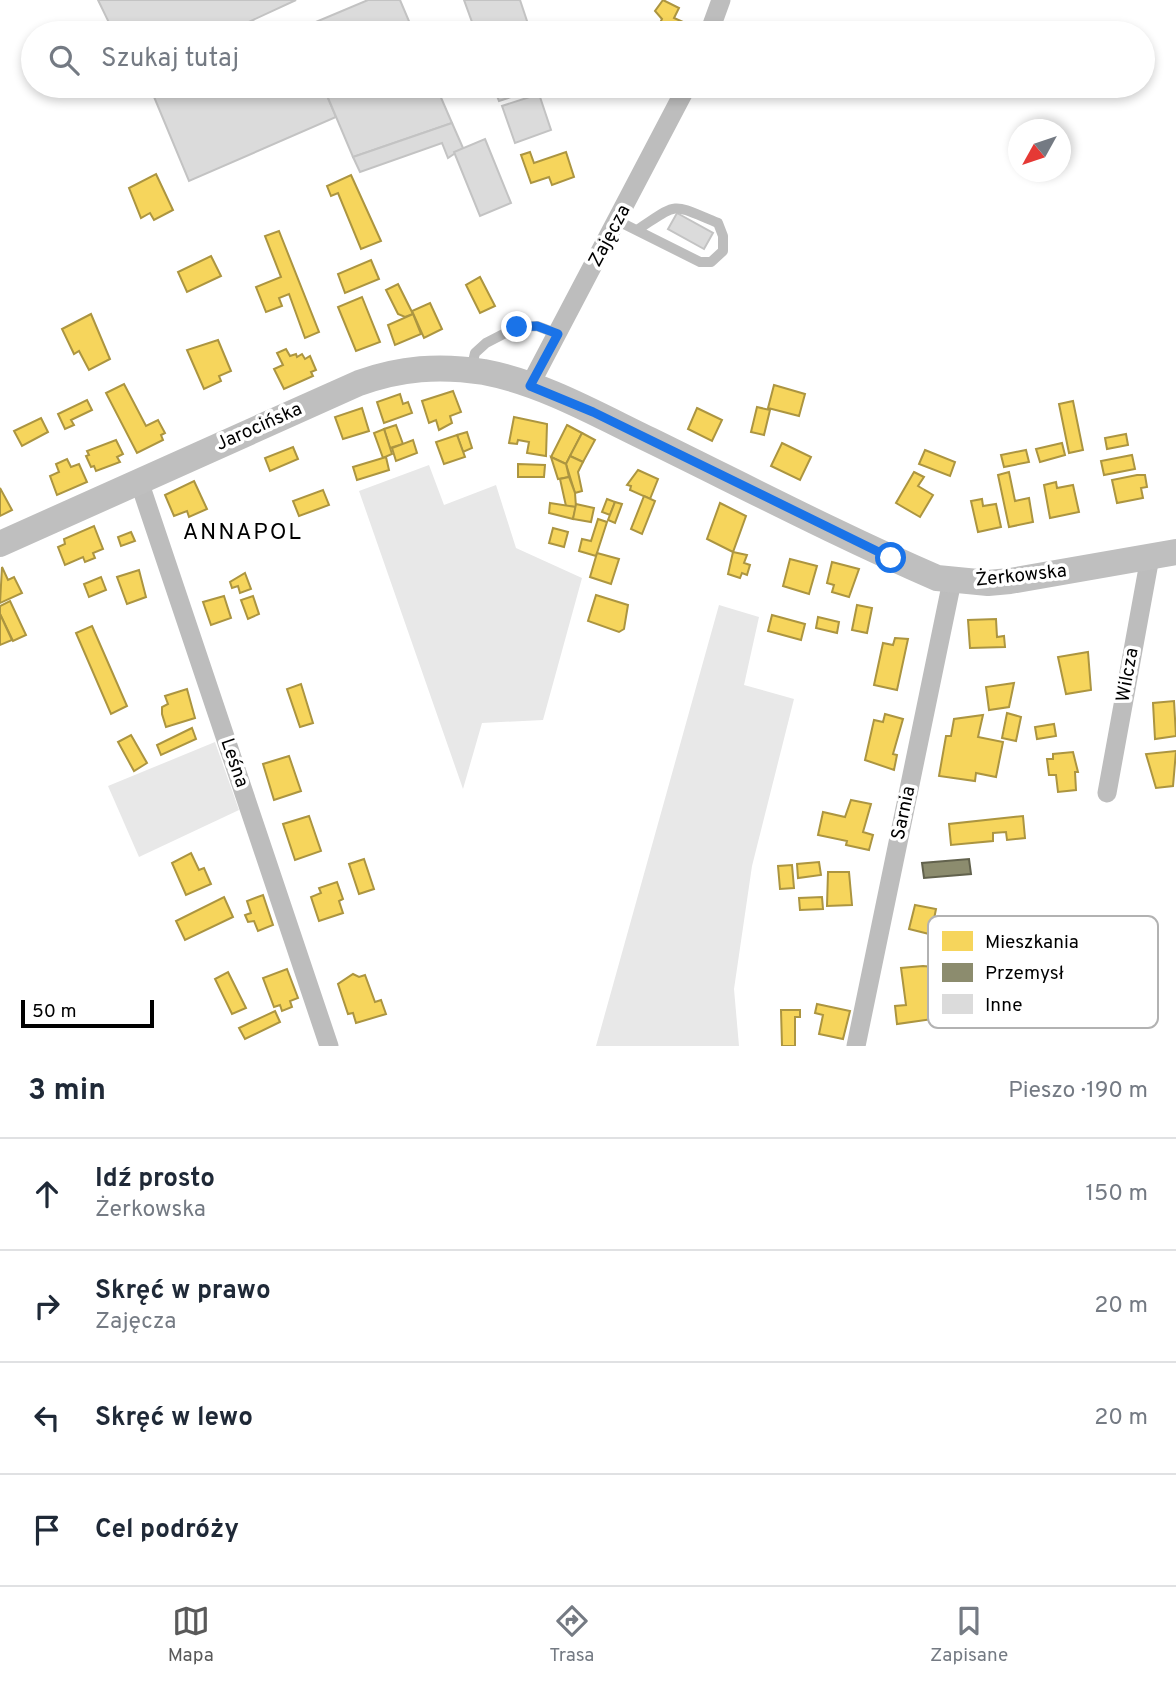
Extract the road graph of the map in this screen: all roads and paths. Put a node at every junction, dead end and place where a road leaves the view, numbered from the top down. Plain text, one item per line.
1 (722, 0) edge
2 (714, 21) edge
3 (681, 98) edge
4 (618, 221) junction
5 (637, 230) junction
6 (558, 334) junction
7 (471, 371) junction
8 (530, 386) junction
9 (139, 481) junction
10 (0, 544) edge
11 (1163, 554) edge
12 (952, 581) junction
13 (1107, 793) dead end
14 (329, 1046) edge
15 (856, 1046) edge

1 - 2 street
3 - 4 street, Zajęcza
4 - 5 lane
4 - 6 street, Zajęcza
5 - 5 lane
6 - 7 lane
6 - 8 street, Zajęcza
7 - 8 street, Jarocińska
7 - 9 street, Jarocińska
8 - 12 street, Żerkowska
9 - 10 street, Jarocińska
9 - 14 street, Leśna
11 - 12 street, Żerkowska
11 - 13 street, Wilcza
12 - 15 street, Sarnia

